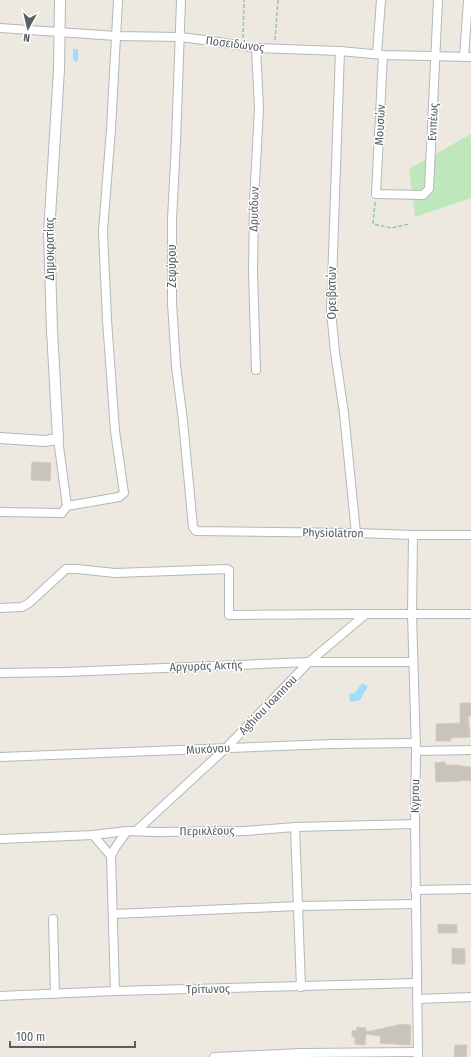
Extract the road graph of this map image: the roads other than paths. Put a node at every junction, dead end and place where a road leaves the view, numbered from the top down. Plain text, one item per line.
1 (60, 0) edge
2 (118, 0) edge
3 (182, 0) edge
4 (381, 0) edge
5 (438, 0) edge
6 (468, 0) edge
7 (0, 28) edge
8 (60, 32) junction
9 (116, 36) junction
10 (180, 37) junction
11 (256, 48) junction
12 (340, 51) junction
13 (380, 54) junction
14 (436, 57) junction
15 (468, 57) edge
16 (376, 194) joint
17 (256, 370) dead end
18 (0, 438) edge
19 (58, 440) junction
20 (68, 506) junction
21 (0, 512) edge
22 (196, 531) joint
23 (356, 533) junction
24 (413, 535) junction
25 (471, 535) edge
26 (0, 608) edge
27 (366, 614) junction
28 (412, 614) junction
29 (471, 614) edge
30 (309, 662) junction
31 (413, 662) junction
32 (0, 673) edge
33 (416, 743) junction
34 (226, 748) junction
35 (471, 750) edge
36 (416, 751) junction
37 (0, 757) edge
38 (415, 824) junction
39 (296, 827) junction
40 (132, 831) junction
41 (93, 835) junction
42 (0, 839) edge
43 (111, 856) junction
44 (471, 889) edge
45 (416, 890) junction
46 (416, 904) junction
47 (298, 906) junction
48 (114, 914) junction
49 (53, 919) dead end
50 (417, 983) junction
51 (302, 987) junction
52 (116, 991) junction
53 (56, 994) junction
54 (0, 996) edge
55 (471, 997) edge
56 (417, 999) junction
57 (418, 1054) edge
58 (214, 1057) edge

1 - 8 street, Δημοκρατίας
2 - 9 street
3 - 10 street, Ζεφύρου
4 - 13 street, Μουσών
5 - 14 street, Ενιπέως
6 - 15 street
7 - 8 street, Ποσειδώνος
8 - 9 street, Ποσειδώνος
8 - 19 street, Δημοκρατίας
9 - 10 street, Ποσειδώνος
9 - 20 street
10 - 11 street, Ποσειδώνος
10 - 22 street, Ζεφύρου
11 - 12 street, Ποσειδώνος
11 - 17 street, Δρυάδων
12 - 13 street, Ποσειδώνος
12 - 23 street, Ορειβατών
13 - 14 street, Ποσειδώνος
13 - 16 street, Μουσών
14 - 15 street, Ποσειδώνος
14 - 16 street, Ενιπέως
18 - 19 street
19 - 20 street
20 - 21 street
22 - 23 street, Physiolatron
23 - 24 street, Physiolatron
24 - 25 street, Physiolatron
24 - 28 street, Kyprou
26 - 27 street
27 - 28 street
27 - 30 street, Aghiou Ioannou
28 - 29 street
28 - 31 street, Kyprou
30 - 31 street, Αργυράς Ακτής
30 - 32 street, Αργυράς Ακτής
30 - 34 street, Aghiou Ioannou
31 - 33 street, Kyprou
33 - 34 street, Μυκόνου
33 - 36 street, Kyprou
34 - 37 street, Μυκόνου
34 - 40 street, Aghiou Ioannou
35 - 36 street
36 - 38 street, Kyprou
38 - 39 street, Περικλέους
38 - 45 street, Kyprou
39 - 40 street, Περικλέους
39 - 47 street
40 - 41 street, Περικλέους
40 - 43 street, Aghiou Ioannou
41 - 42 street, Περικλέους
41 - 43 street
43 - 48 street
44 - 45 street
45 - 46 street, Kyprou
46 - 47 street
46 - 50 street, Kyprou
47 - 48 street
47 - 51 street
48 - 52 street
49 - 53 street
50 - 51 street, Τρίτωνος
50 - 56 street, Kyprou
51 - 52 street, Τρίτωνος
52 - 53 street, Τρίτωνος
53 - 54 street, Τρίτωνος
55 - 56 street
56 - 57 street, Kyprou
57 - 58 street

